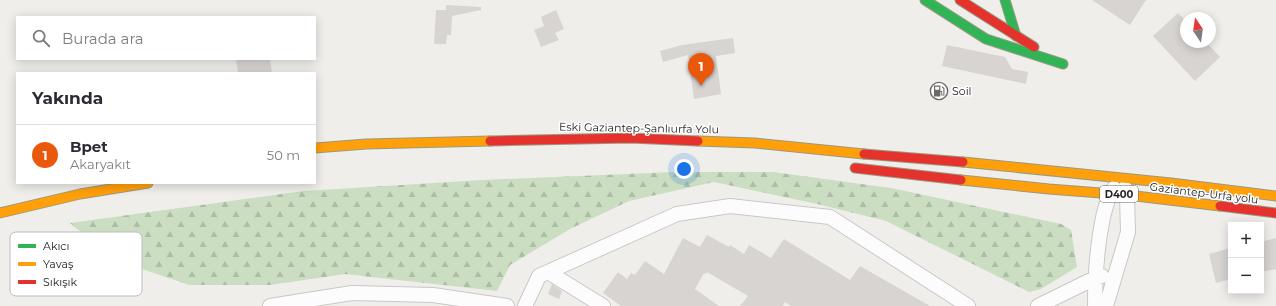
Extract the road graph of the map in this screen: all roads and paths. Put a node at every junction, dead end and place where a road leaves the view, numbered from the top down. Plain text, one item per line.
1 (925, 0) edge
2 (942, 0) edge
3 (960, 0) edge
4 (1006, 0) edge
5 (938, 9) junction
6 (1016, 36) junction
7 (316, 148) edge
8 (963, 162) joint
9 (848, 167) dead end
10 (1122, 178) junction
11 (142, 184) edge
12 (1109, 194) junction
13 (1127, 195) junction
14 (1276, 196) edge
15 (0, 213) edge
16 (1276, 214) edge
17 (1117, 271) junction
18 (548, 272) junction
19 (1095, 278) junction
20 (270, 306) edge
21 (507, 306) edge
22 (525, 306) edge
23 (603, 306) edge
24 (968, 306) edge
25 (1038, 306) edge
26 (1095, 306) edge
27 (1106, 306) edge

1 - 5 main road
2 - 5 main road
3 - 6 main road
4 - 6 main road
5 - 6 main road
7 - 8 main road, Eski Gaziantep-Şanlıurfa Yolu
8 - 10 main road, Gaziantep-Urfa yolu / D400
9 - 12 main road, Gaziantep-Urfa yolu / D400
10 - 12 street
10 - 13 street
10 - 14 main road, Gaziantep-Urfa yolu / D400
11 - 15 main road
12 - 13 main road, Gaziantep-Urfa yolu / D400
12 - 19 street
13 - 16 main road, Gaziantep-Urfa yolu / D400
13 - 17 street
17 - 19 street
17 - 27 street
18 - 22 street
18 - 23 street
18 - 24 street
19 - 25 street
19 - 26 street
20 - 21 street

